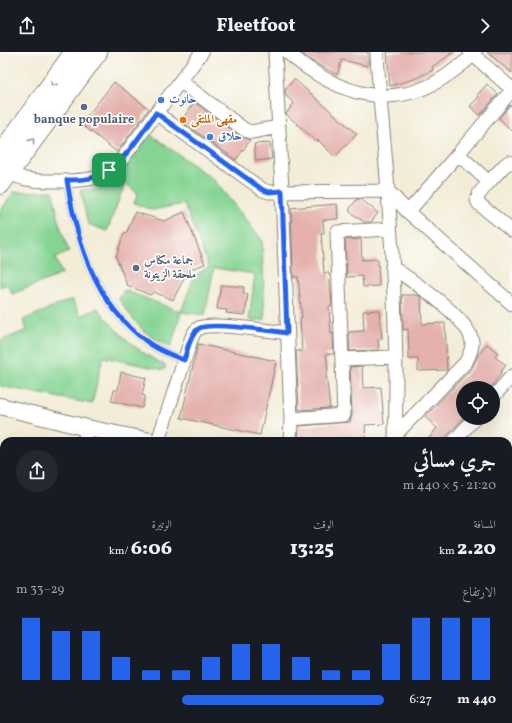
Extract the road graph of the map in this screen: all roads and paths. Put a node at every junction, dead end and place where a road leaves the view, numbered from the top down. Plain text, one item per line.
1 (76, 52) edge
2 (97, 52) edge
3 (202, 52) edge
4 (275, 52) edge
5 (287, 52) edge
6 (377, 52) edge
7 (473, 53) edge
8 (180, 81) junction
9 (512, 89) edge
10 (379, 97) junction
11 (156, 113) junction
12 (279, 127) junction
13 (458, 154) junction
14 (512, 163) edge
15 (2, 170) edge
16 (67, 180) junction
17 (489, 182) junction
18 (282, 191) junction
19 (388, 191) junction
20 (408, 212) junction
21 (390, 230) junction
22 (512, 231) edge
23 (392, 267) junction
24 (512, 304) edge
25 (287, 333) junction
26 (395, 357) junction
27 (342, 359) junction
28 (184, 360) junction
29 (512, 376) edge
30 (500, 389) edge
31 (2, 408) edge
32 (291, 419) junction
33 (469, 425) edge
34 (86, 434) edge
35 (113, 437) edge
36 (159, 437) edge
37 (290, 437) edge
38 (396, 437) edge
39 (458, 437) edge

1 -> 15 main road
15 -> 2 main road
3 - 8 street
4 - 12 street
5 - 10 street
6 - 10 street
7 - 9 street
7 - 10 street
8 - 11 street
8 - 12 street
9 - 13 street
10 - 19 street
11 - 16 street
11 - 18 street
12 - 18 street
13 - 17 street
13 - 20 street
14 - 17 street
15 - 16 street
16 - 28 lane
17 - 22 street
18 - 19 street
18 - 25 street
19 - 20 street
19 - 21 street
20 - 24 street
21 - 23 street
21 - 27 street
23 - 26 street
23 - 38 street
25 - 28 street
25 - 32 street
26 - 27 street
26 - 38 street
27 - 32 street
28 - 36 street
29 - 30 street
31 - 34 street
32 - 37 street
33 - 39 street
34 - 35 street

